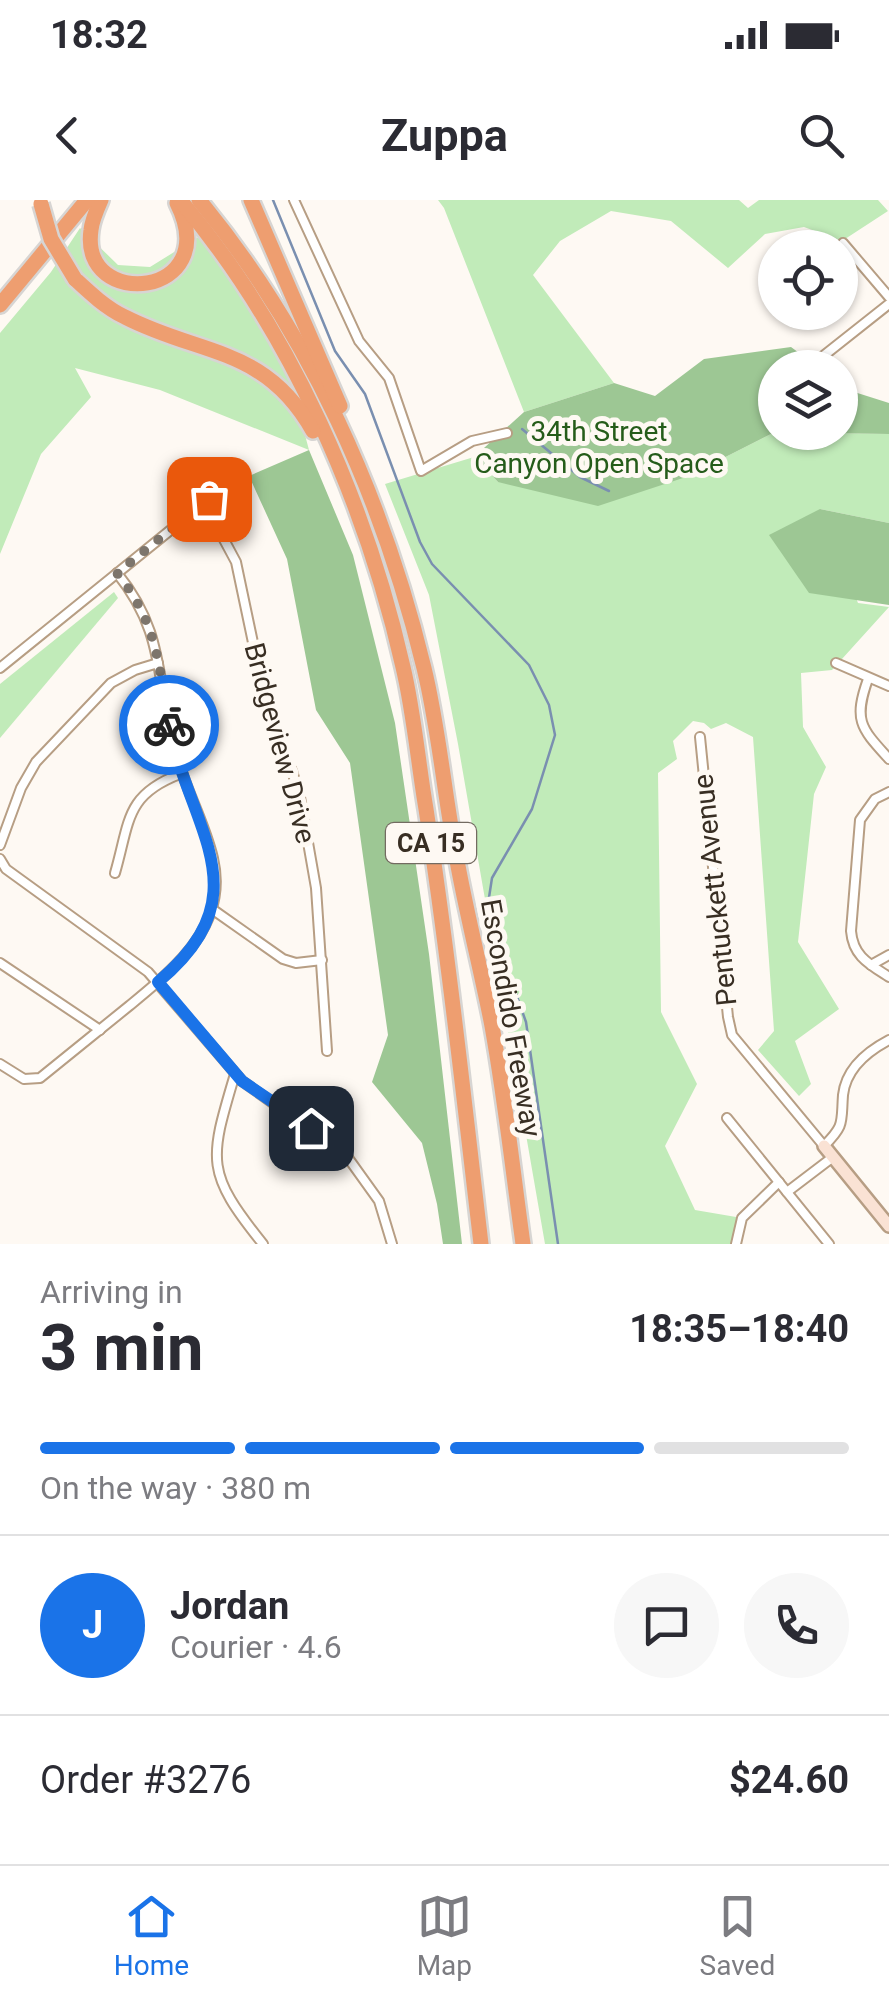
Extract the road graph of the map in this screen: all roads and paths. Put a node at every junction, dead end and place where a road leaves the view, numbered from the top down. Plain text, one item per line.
1 (87, 200) edge
2 (100, 200) edge
3 (177, 200) edge
4 (199, 200) edge
5 (251, 200) edge
6 (294, 200) edge
7 (41, 202) edge
8 (858, 261) edge
9 (889, 301) edge
10 (0, 305) edge
11 (830, 350) edge
12 (507, 433) dead end
13 (241, 473) dead end
14 (201, 506) junction
15 (378, 513) junction
16 (361, 524) junction
17 (117, 573) junction
18 (158, 663) junction
19 (836, 663) dead end
20 (0, 668) edge
21 (868, 680) junction
22 (889, 686) edge
23 (700, 737) dead end
24 (889, 758) edge
25 (180, 774) junction
26 (889, 792) edge
27 (0, 844) edge
28 (0, 859) edge
29 (116, 873) dead end
30 (212, 909) junction
31 (889, 956) edge
32 (322, 960) junction
33 (0, 963) edge
34 (870, 965) junction
35 (889, 977) edge
36 (158, 982) junction
37 (100, 1030) junction
38 (889, 1040) edge
39 (327, 1051) dead end
40 (0, 1064) edge
41 (235, 1074) junction
42 (728, 1118) dead end
43 (828, 1152) junction
44 (779, 1182) junction
45 (786, 1192) junction
46 (889, 1226) edge
47 (263, 1244) edge
48 (392, 1244) edge
49 (482, 1244) edge
50 (523, 1244) edge
51 (736, 1244) edge
52 (829, 1244) edge

1 - 10 highway
2 - 3 highway
3 - 16 highway, Escondido Freeway / CA 15
4 - 15 highway, Escondido Freeway / CA 15
5 - 15 highway
6 - 12 street
7 - 16 highway, bridge
8 - 9 street
9 - 11 street
13 - 14 street
14 - 17 street
14 - 32 street, Bridgeview Drive
15 - 50 highway, Escondido Freeway / CA 15
16 - 49 highway, Escondido Freeway / CA 15
17 - 18 street
17 - 20 street
18 - 25 street
18 - 27 street
19 - 21 street
21 - 22 street
21 - 24 street
23 - 43 street, Pentuckett Avenue
25 - 29 street
25 - 30 street
26 - 34 street
28 - 36 street
30 - 32 street
30 - 36 street
31 - 34 street
32 - 39 street, Bridgeview Drive
33 - 37 street
34 - 35 street
36 - 37 street
36 - 41 street
37 - 40 street
38 - 43 street
41 - 47 street
41 - 48 street
42 - 44 street
43 - 45 street
43 - 46 street, Pentuckett Avenue
44 - 45 street
44 - 51 street
45 - 52 street

